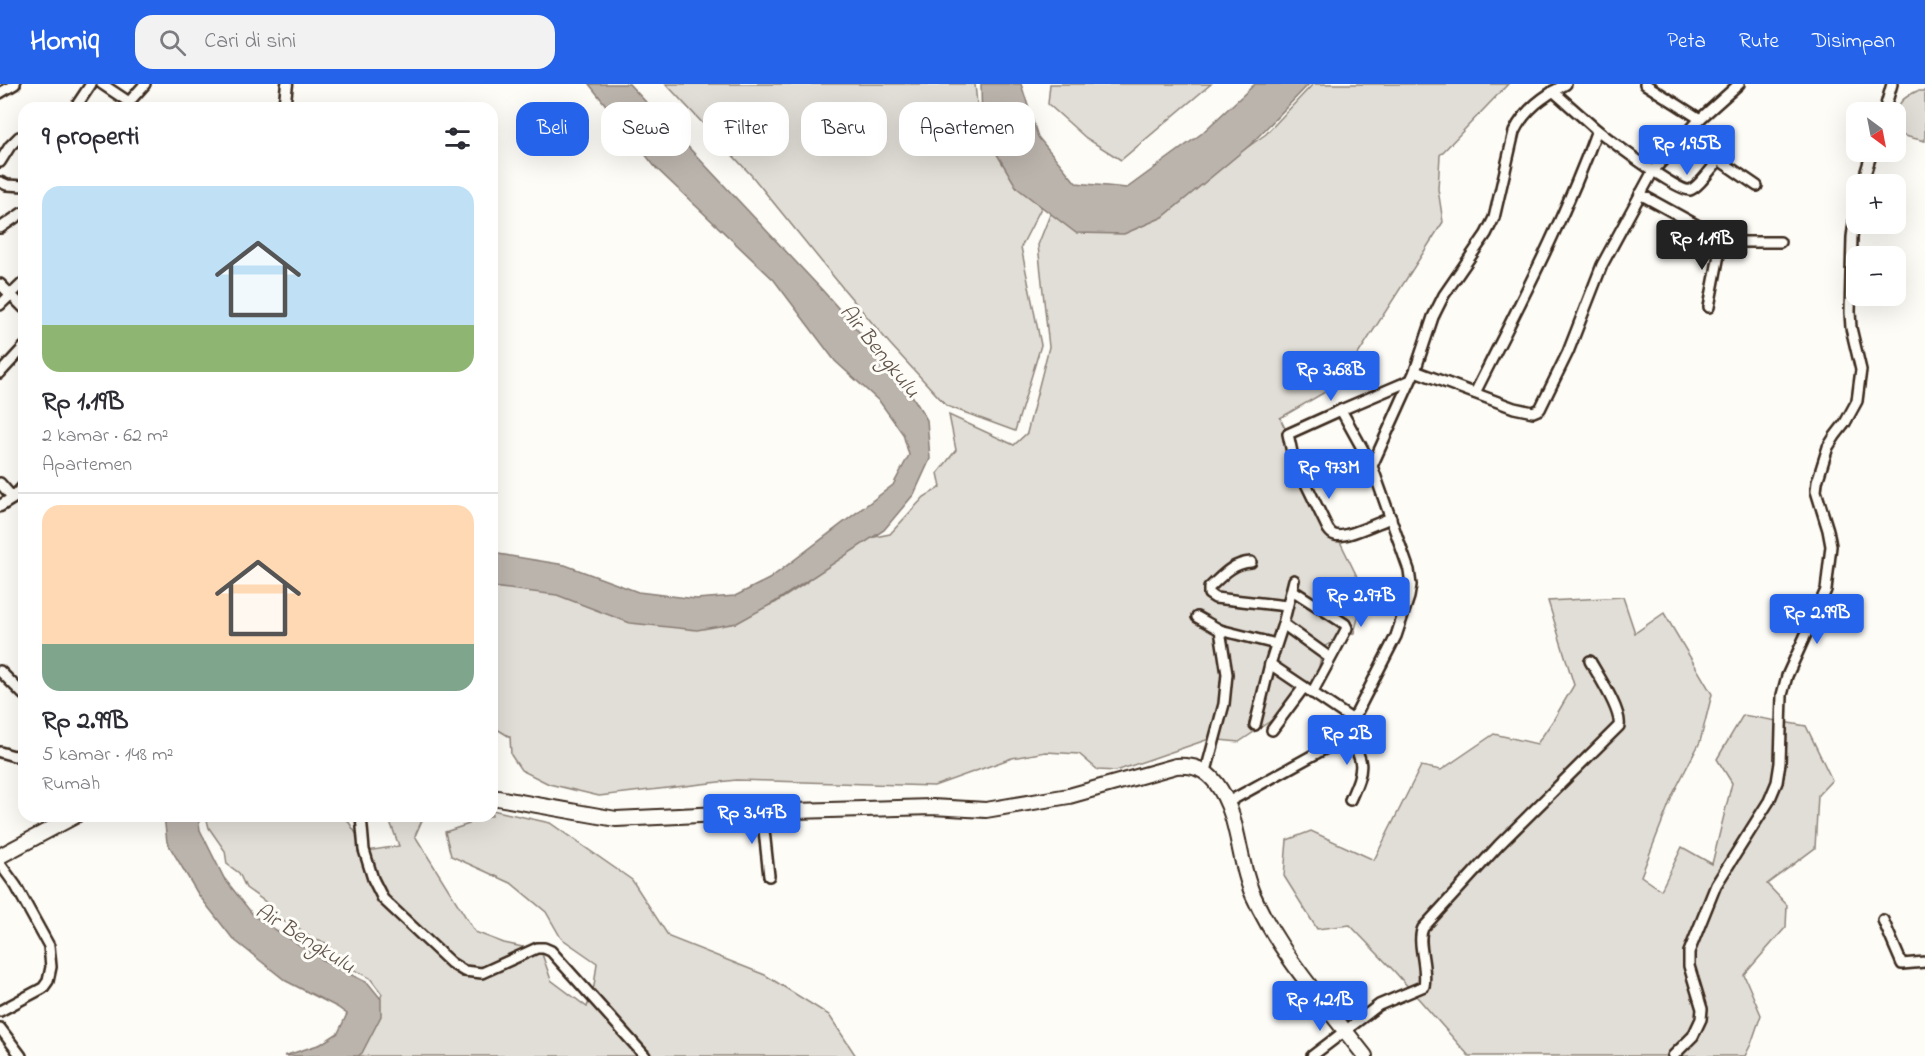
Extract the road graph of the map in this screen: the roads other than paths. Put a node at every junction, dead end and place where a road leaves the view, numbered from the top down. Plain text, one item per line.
1 (91, 84) edge
2 (102, 84) edge
3 (145, 84) edge
4 (287, 84) edge
5 (1566, 84) edge
6 (1645, 84) edge
7 (1739, 84) edge
8 (1892, 84) edge
9 (1552, 92) junction
10 (79, 102) edge
11 (126, 102) edge
12 (132, 102) edge
13 (285, 102) edge
14 (1887, 102) edge
15 (1700, 119) junction
16 (1597, 130) junction
17 (1687, 134) junction
18 (18, 140) edge
19 (1, 158) edge
20 (1719, 160) junction
21 (1653, 171) junction
22 (0, 182) edge
23 (18, 186) edge
24 (1757, 186) dead end
25 (1640, 194) junction
26 (18, 216) edge
27 (0, 228) edge
28 (1852, 234) edge
29 (1722, 239) junction
30 (1780, 242) dead end
31 (0, 284) edge
32 (18, 288) edge
33 (11, 295) junction
34 (18, 302) edge
35 (0, 305) edge
36 (1709, 307) dead end
37 (18, 354) edge
38 (1415, 371) junction
39 (0, 373) edge
40 (1409, 381) junction
41 (1475, 393) junction
42 (1341, 410) junction
43 (1372, 466) junction
44 (0, 483) edge
45 (18, 492) edge
46 (12, 498) junction
47 (0, 506) edge
48 (1391, 518) junction
49 (1251, 562) dead end
50 (1287, 606) junction
51 (1197, 617) dead end
52 (1283, 624) junction
53 (1220, 630) junction
54 (1276, 644) junction
55 (1330, 658) junction
56 (1590, 661) dead end
57 (1270, 664) junction
58 (0, 671) edge
59 (18, 689) edge
60 (1308, 690) junction
61 (1353, 720) junction
62 (1255, 725) dead end
63 (1272, 730) dead end
64 (1343, 732) junction
65 (0, 752) edge
66 (18, 755) edge
67 (1206, 771) junction
68 (498, 798) edge
69 (1350, 800) dead end
70 (1228, 802) junction
71 (762, 812) junction
72 (64, 822) edge
73 (362, 822) edge
74 (0, 856) edge
75 (0, 864) edge
76 (769, 876) dead end
77 (1883, 920) dead end
78 (1925, 962) edge
79 (0, 1011) edge
80 (0, 1028) edge
81 (1344, 1029) junction
82 (21, 1056) edge
83 (645, 1056) edge
84 (1312, 1056) edge
85 (1365, 1056) edge
86 (1673, 1056) edge

1 - 10 street
2 - 11 street
3 - 12 street
4 - 13 main road
5 - 9 street
6 - 15 street
7 - 15 street
8 - 14 street
9 - 16 street
9 - 38 street
15 - 17 street
16 - 21 street
16 - 41 street
17 - 20 street
17 - 21 street
18 - 19 street
20 - 21 street
20 - 24 street
21 - 25 street
22 - 23 street
25 - 29 street
25 - 41 street
26 - 27 street
28 - 86 street
29 - 30 street
29 - 36 street
31 - 33 street
32 - 33 street
33 - 34 street
33 - 35 street
37 - 39 street
38 - 40 street
38 - 41 street
40 - 42 street
40 - 43 street
42 - 43 street
42 - 48 street
43 - 48 street
44 - 46 street
45 - 46 main road
46 - 47 main road
48 - 61 street
49 - 50 street
50 - 52 street
50 - 55 street
51 - 53 street
52 - 54 street
52 - 55 street
53 - 54 street
53 - 67 street
54 - 57 street
55 - 60 street
56 - 81 street
57 - 60 street
57 - 62 street
58 - 59 street
60 - 61 street
60 - 63 street
61 - 64 street
64 - 69 street
64 - 70 street
65 - 66 street
67 - 70 highway
67 - 71 highway
68 - 71 highway
70 - 81 highway
71 - 76 street
72 - 74 highway
73 - 83 street
75 - 79 street
77 - 78 street
80 - 82 street
81 - 84 street
81 - 85 highway

